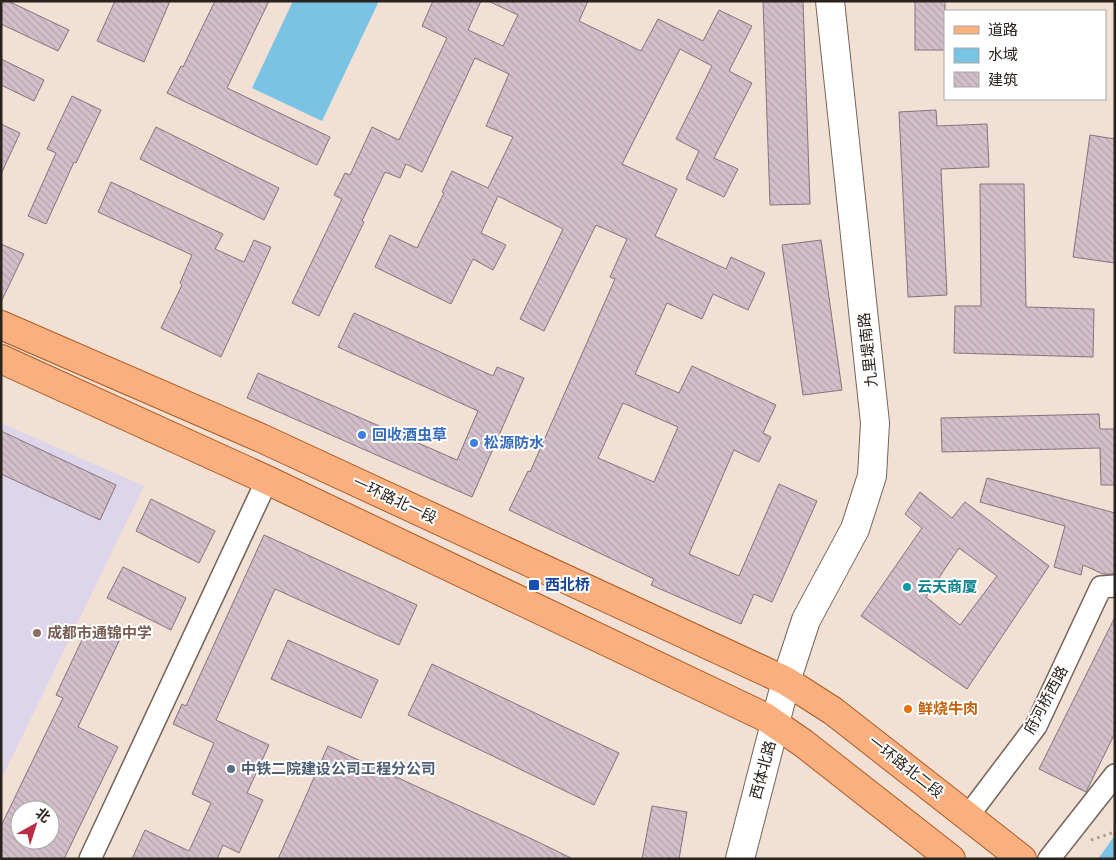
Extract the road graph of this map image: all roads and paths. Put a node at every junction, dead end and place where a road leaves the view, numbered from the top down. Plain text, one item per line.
1 (830, 1) edge
2 (1, 324) edge
3 (1, 359) edge
4 (268, 480) junction
5 (1115, 586) edge
6 (786, 681) junction
7 (770, 721) junction
8 (1115, 774) edge
9 (968, 816) junction
10 (90, 859) edge
11 (740, 859) edge
12 (950, 859) edge
13 (1022, 859) edge
14 (1050, 859) edge

1 - 6 street, 九里堤南路
2 - 6 main road, 一环路北一段
3 - 4 main road
4 - 7 main road
4 - 10 street
5 - 9 street, 府河桥西路
6 - 7 street, 西体北路
6 - 9 main road, 一环路北二段
7 - 11 street, 西体北路
7 - 12 main road
8 - 14 street
9 - 13 main road, 一环路北二段

